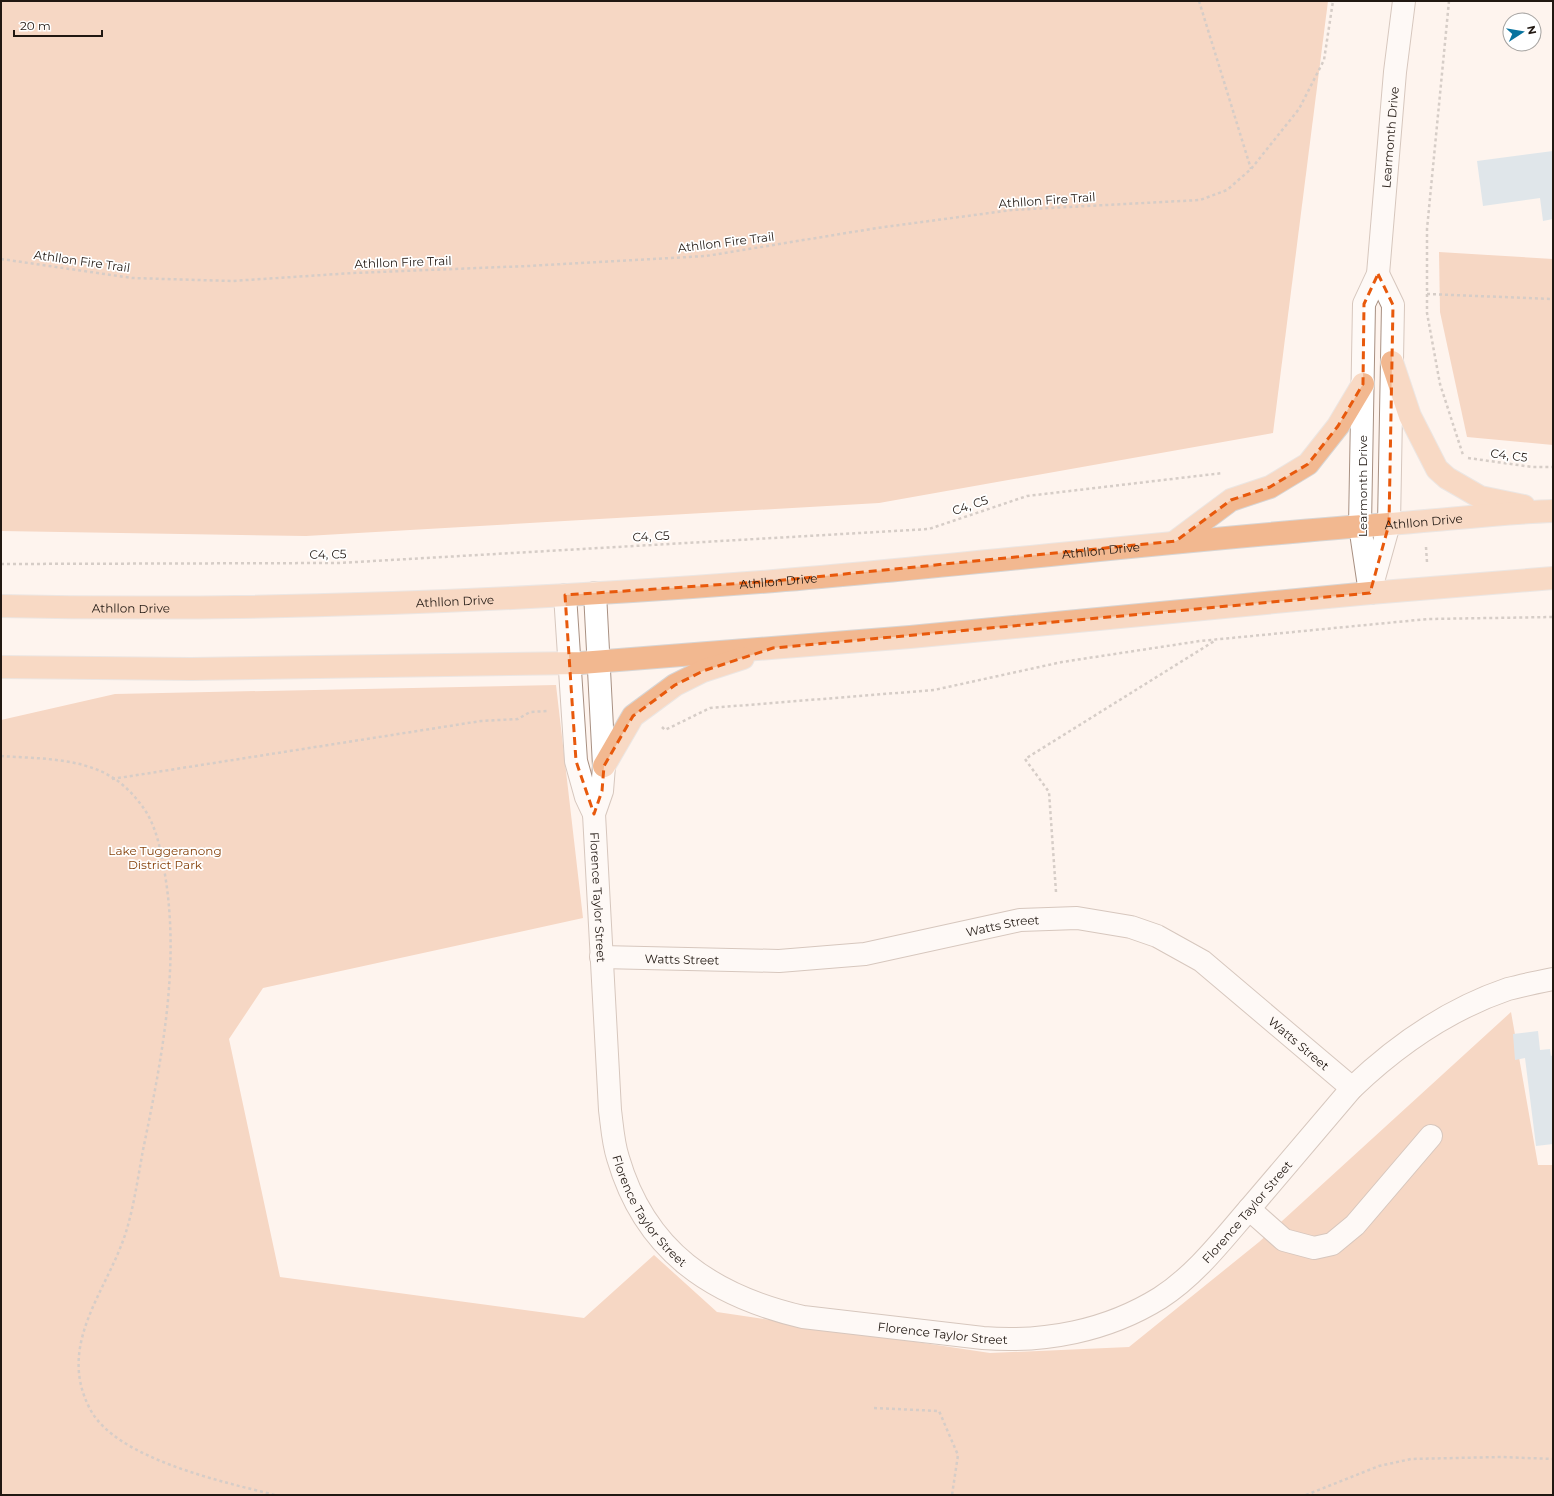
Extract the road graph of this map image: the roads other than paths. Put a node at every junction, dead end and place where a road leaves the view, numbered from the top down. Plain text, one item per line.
1 (1404, 1) edge
2 (1378, 274) junction
3 (1392, 362) junction
4 (1363, 384) junction
5 (1551, 511) edge
6 (1389, 524) junction
7 (1360, 526) junction
8 (1176, 541) junction
9 (1553, 578) edge
10 (595, 592) junction
11 (1370, 593) junction
12 (565, 595) junction
13 (1, 606) edge
14 (773, 648) junction
15 (599, 661) junction
16 (569, 663) junction
17 (1, 667) edge
18 (604, 766) junction
19 (594, 814) junction
20 (601, 957) junction
21 (1553, 978) edge
22 (1352, 1088) junction
23 (1431, 1136) dead end
24 (1249, 1209) junction

1 - 2 street, Learmonth Drive
2 - 3 street, Learmonth Drive
2 - 4 street, Learmonth Drive
3 - 5 main road
3 - 6 street, Learmonth Drive
4 - 7 street, Learmonth Drive
4 - 8 main road
5 - 6 main road, Athllon Drive
6 - 7 main road, Athllon Drive
6 - 11 street, Learmonth Drive
7 - 8 main road, Athllon Drive
7 - 11 street, Learmonth Drive
8 - 10 main road, Athllon Drive
9 - 11 main road
10 - 12 main road, Athllon Drive
10 - 15 street, Florence Taylor Street
11 - 14 main road
12 - 13 main road, Athllon Drive
12 - 16 street, Florence Taylor Street
14 - 15 main road
14 - 18 main road
15 - 16 main road
15 - 18 street, Florence Taylor Street
16 - 17 main road
16 - 19 street, Florence Taylor Street
18 - 19 street, Florence Taylor Street
19 - 20 street, Florence Taylor Street
20 - 22 street, Watts Street
20 - 24 street, Florence Taylor Street
21 - 22 street, Florence Taylor Street
22 - 24 street, Florence Taylor Street
23 - 24 street

